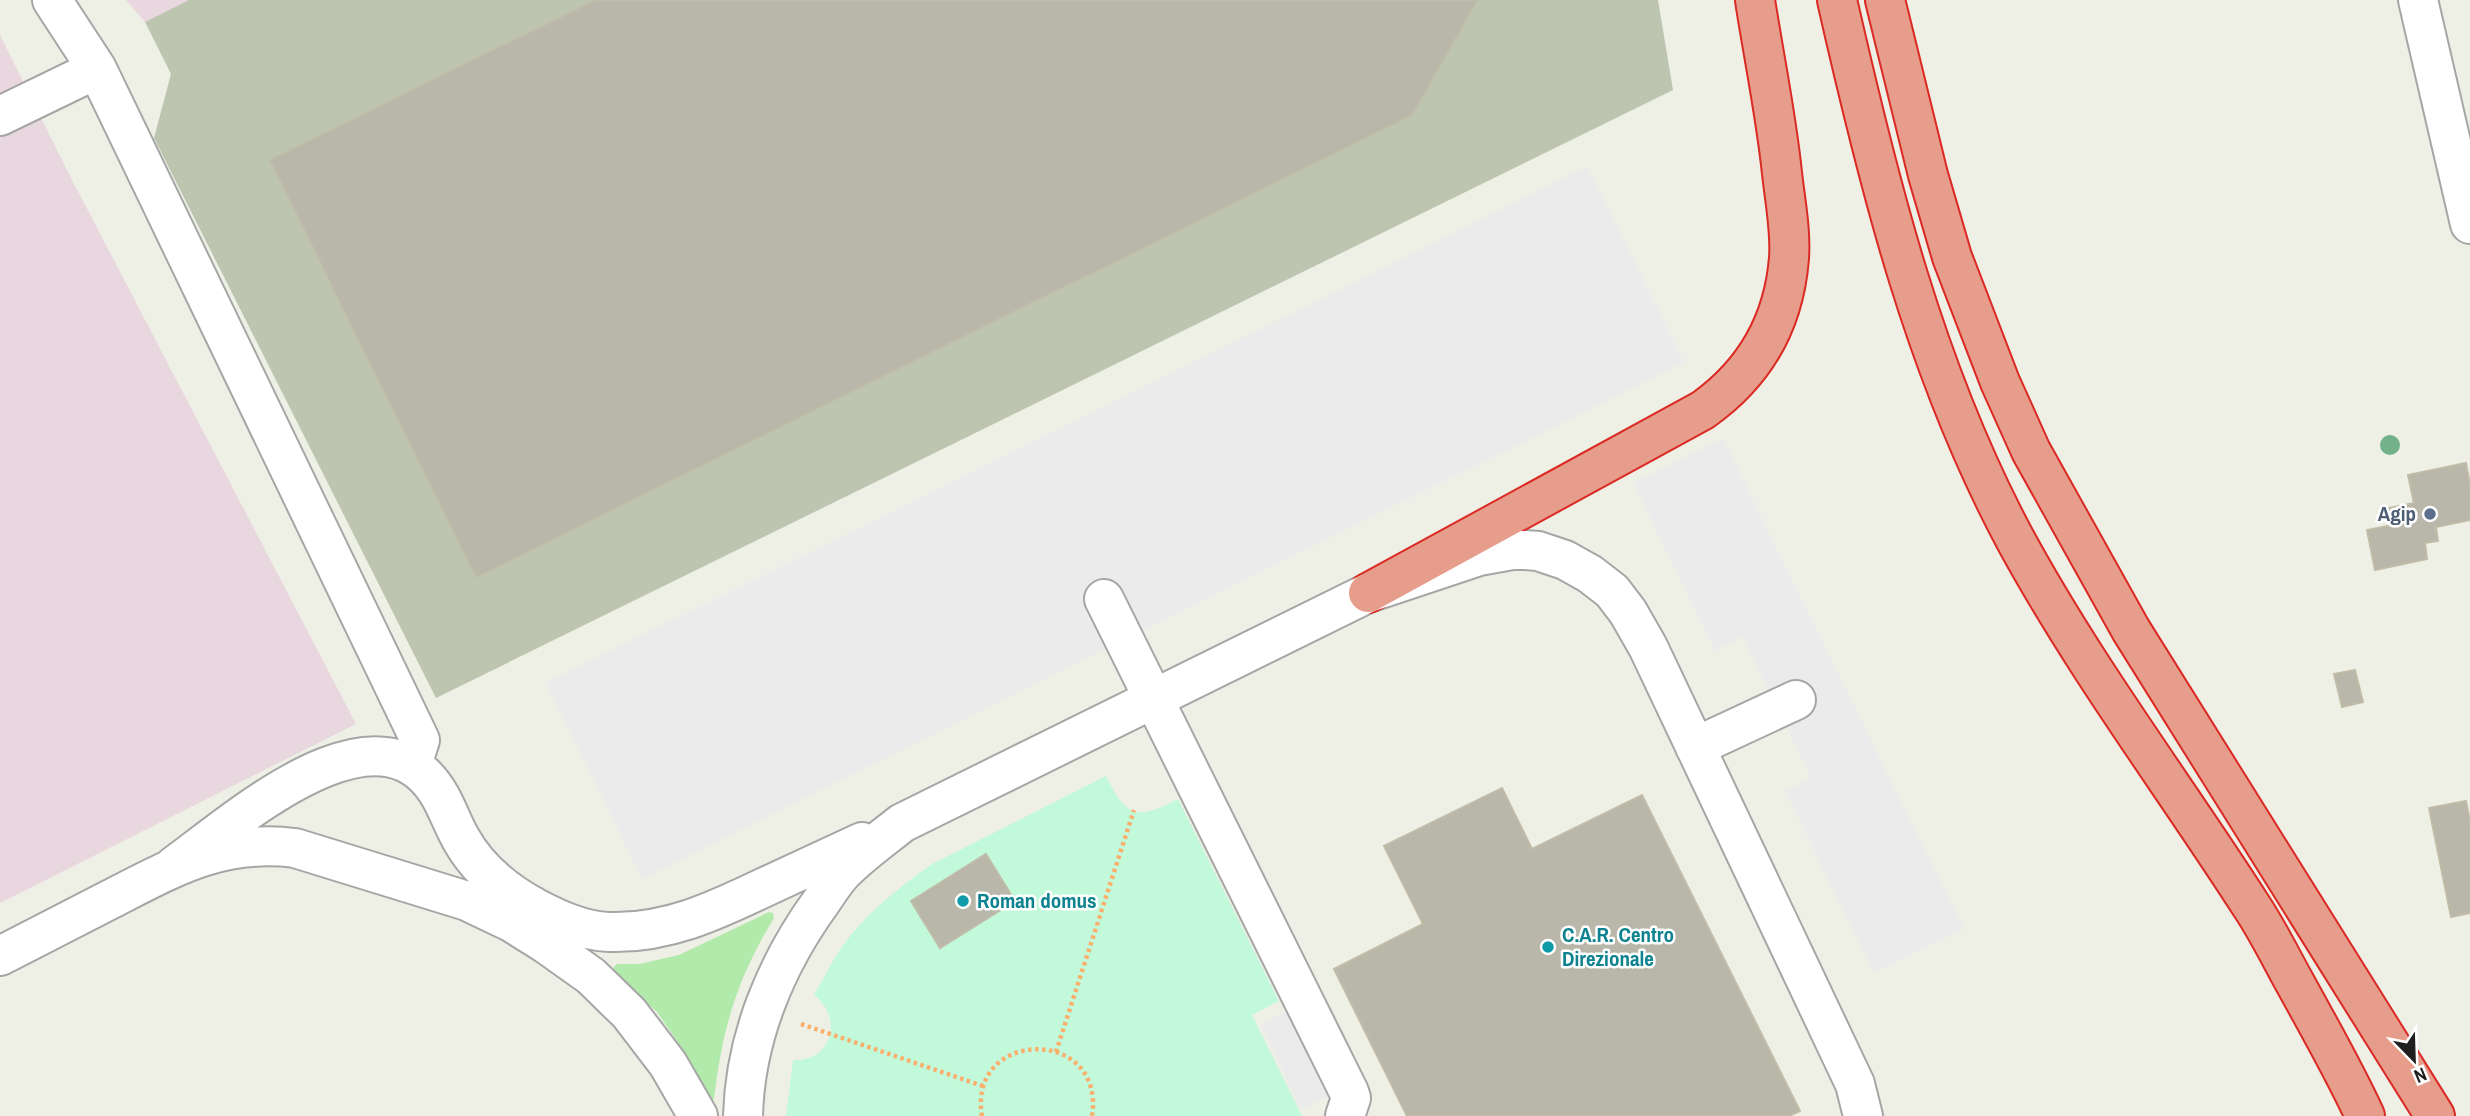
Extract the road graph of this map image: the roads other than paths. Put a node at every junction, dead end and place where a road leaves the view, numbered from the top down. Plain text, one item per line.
1 (52, 0) edge
2 (1755, 0) edge
3 (1837, 0) edge
4 (1885, 0) edge
5 (2418, 0) edge
6 (97, 69) junction
7 (0, 116) edge
8 (2470, 224) edge
9 (1368, 593) junction
10 (1104, 599) dead end
11 (1154, 700) junction
12 (1796, 700) dead end
13 (1695, 747) junction
14 (412, 765) junction
15 (902, 823) junction
16 (174, 866) junction
17 (0, 956) edge
18 (1859, 1100) edge
19 (698, 1116) edge
20 (743, 1116) edge
21 (1345, 1116) edge
22 (1880, 1116) edge
23 (2365, 1116) edge
24 (2435, 1116) edge

1 - 6 street
2 - 9 highway
3 - 23 highway
4 - 24 highway
5 - 8 street
6 - 7 street
6 - 14 street
9 - 11 street
9 - 13 street
10 - 11 street
11 - 15 street
11 - 21 street
12 - 13 street
13 - 18 street
14 - 15 street
14 - 16 street
15 - 20 street
16 - 17 street
16 - 19 street
18 - 22 street

